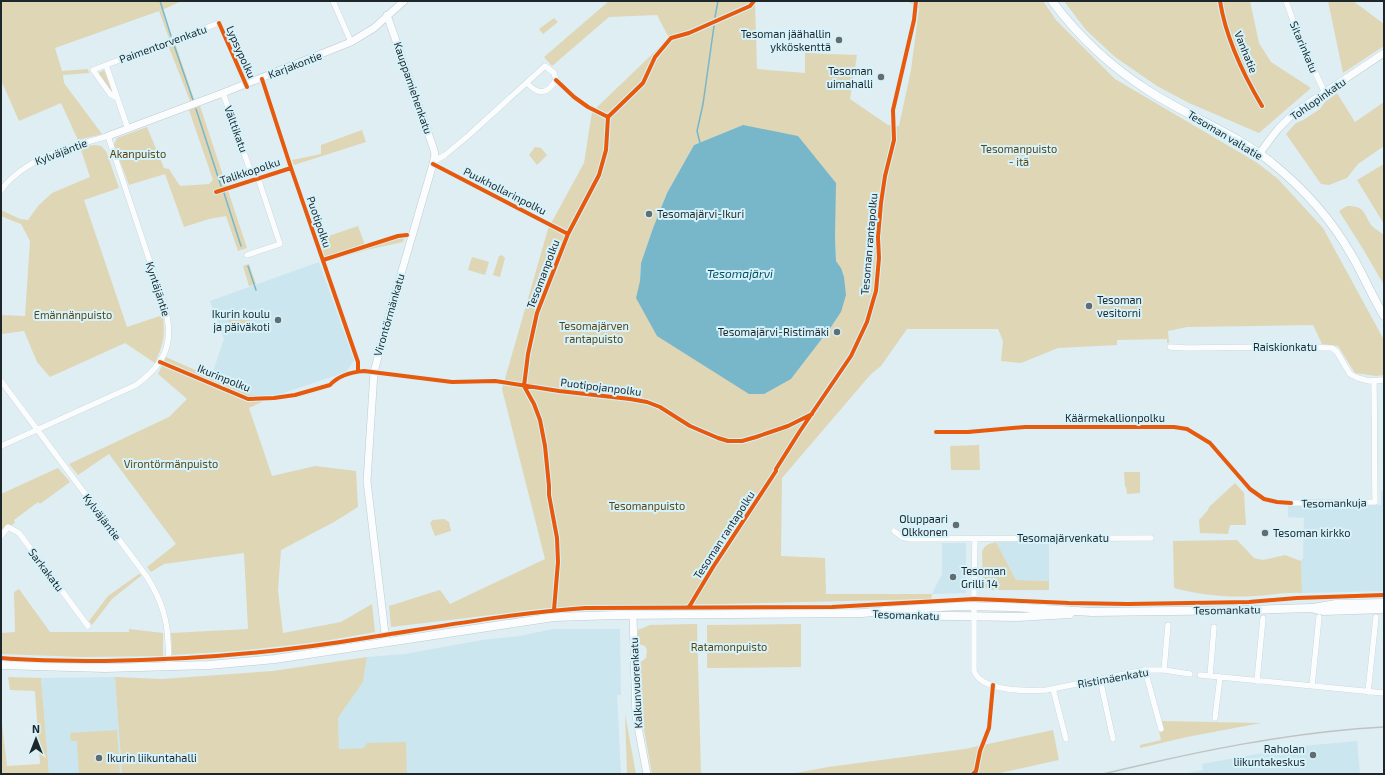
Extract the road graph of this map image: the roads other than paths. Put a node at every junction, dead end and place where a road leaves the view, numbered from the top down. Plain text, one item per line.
1 (333, 1) edge
2 (404, 1) edge
3 (1052, 1) edge
4 (1286, 1) edge
5 (388, 15) junction
6 (219, 24) dead end
7 (351, 42) junction
8 (1384, 53) edge
9 (106, 66) junction
10 (527, 83) junction
11 (223, 93) junction
12 (1325, 93) junction
13 (117, 98) junction
14 (128, 129) junction
15 (108, 136) junction
16 (1260, 154) junction
17 (434, 162) junction
18 (1, 190) edge
19 (247, 255) dead end
20 (1384, 316) edge
21 (1170, 347) dead end
22 (1384, 380) edge
23 (1, 381) edge
24 (1374, 381) junction
25 (37, 430) junction
26 (1, 446) edge
27 (1291, 503) dead end
28 (894, 531) dead end
29 (1, 536) edge
30 (1151, 538) dead end
31 (975, 539) junction
32 (1384, 603) edge
33 (974, 606) junction
34 (1313, 608) junction
35 (1384, 610) edge
36 (1092, 612) junction
37 (862, 613) junction
38 (633, 616) junction
39 (1319, 616) dead end
40 (974, 617) junction
41 (1376, 617) dead end
42 (1263, 618) dead end
43 (1168, 625) dead end
44 (88, 626) dead end
45 (1214, 627) dead end
46 (386, 642) junction
47 (1, 666) edge
48 (169, 667) junction
49 (1145, 670) junction
50 (1164, 670) junction
51 (1190, 674) dead end
52 (1200, 675) dead end
53 (1210, 676) junction
54 (1220, 677) junction
55 (1100, 679) junction
56 (1257, 681) junction
57 (1312, 686) junction
58 (1053, 689) junction
59 (1368, 692) junction
60 (1384, 693) edge
61 (1215, 718) dead end
62 (1161, 729) dead end
63 (1066, 739) dead end
64 (1113, 739) dead end
65 (647, 774) edge

1 - 7 street
2 - 5 street, Karjakontie
3 - 16 main road, Tesoman valtatie
4 - 12 street, Sitarinkatu
5 - 7 street, Karjakontie
5 - 17 street, Kauppamiehenkatu
6 - 9 street, Paimentorvenkatu
7 - 11 street, Karjakontie
8 - 12 street, Tohlopinkatu
9 - 13 street, Paimentorvenkatu
9 - 13 street, Paimentorvenkatu
10 - 10 street
10 - 17 street
11 - 14 street, Karjakontie
11 - 19 street, Välttikatu
12 - 16 street, Tohlopinkatu
13 - 14 street, Paimentorvenkatu
14 - 15 street, Karjakontie
15 - 18 street, Kylväjäntie
15 - 25 street, Kyntäjäntie
16 - 20 main road, Tesoman valtatie
17 - 46 street, Virontörmänkatu
21 - 24 street, Raiskionkatu
22 - 24 street, Raiskionkatu
23 - 25 street, Kylväjäntie
24 - 27 street, Tesomankuja
25 - 26 street, Kyntäjäntie
25 - 48 street, Kylväjäntie
28 - 31 street, Tesomajärvenkatu
29 - 44 street, Sarkakatu
30 - 31 street, Tesomajärvenkatu
31 - 33 street
32 - 34 main road, Tesomankatu
33 - 36 main road, Tesomankatu
33 - 37 main road, Tesomankatu
33 - 40 street
34 - 35 main road, Tesomankatu
34 - 36 main road, Tesomankatu
36 - 40 main road, Tesomankatu
37 - 38 main road, Tesomankatu
37 - 40 main road, Tesomankatu
38 - 46 main road, Tesomankatu
38 - 65 street, Kalkunvuorenkatu
39 - 57 street
40 - 58 street, Ristimäenkatu
41 - 59 street
42 - 56 street
43 - 50 street
45 - 53 street
46 - 48 main road, Tesomankatu
47 - 48 main road, Tesomankatu
49 - 50 street, Ristimäenkatu
49 - 55 street, Ristimäenkatu
49 - 62 street
50 - 51 street, Ristimäenkatu
52 - 53 street
53 - 54 street
54 - 56 street
54 - 61 street
55 - 58 street, Ristimäenkatu
55 - 64 street
56 - 57 street
57 - 59 street
58 - 63 street
59 - 60 street

